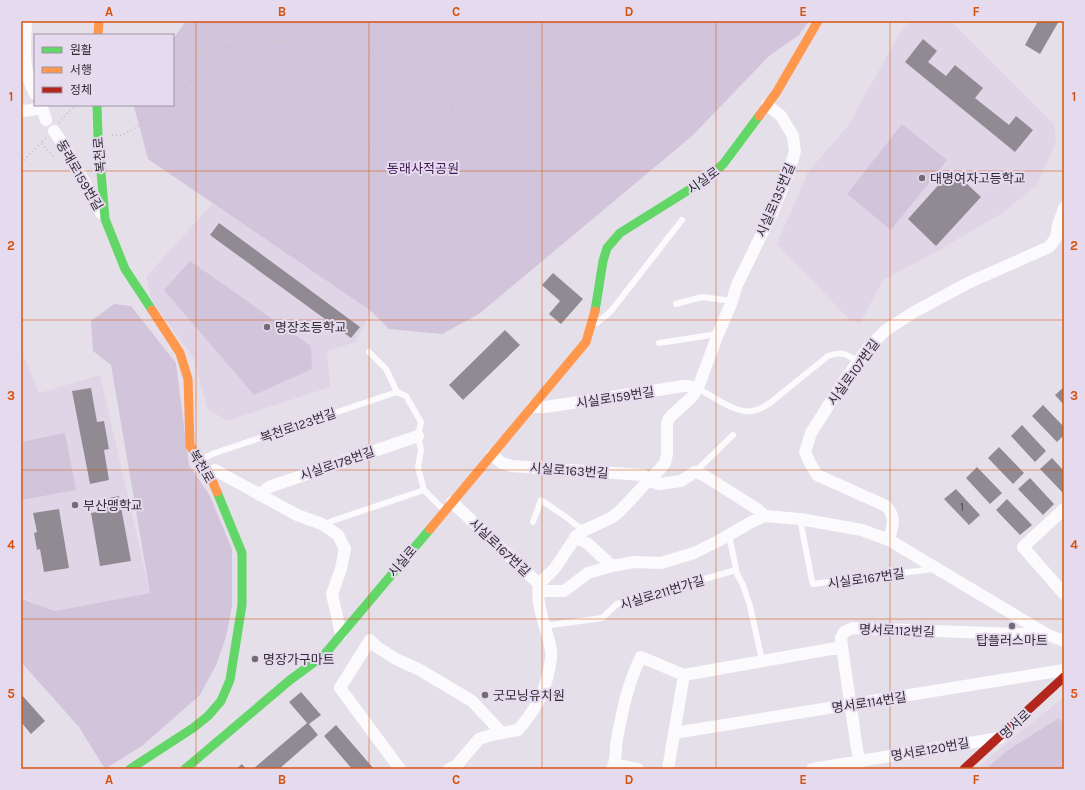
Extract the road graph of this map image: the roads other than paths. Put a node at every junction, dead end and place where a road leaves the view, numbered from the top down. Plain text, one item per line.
1 (26, 21) edge
2 (99, 21) edge
3 (818, 21) edge
4 (98, 34) edge
5 (34, 92) edge
6 (767, 105) junction
7 (42, 106) edge
8 (97, 106) edge
9 (21, 111) edge
10 (46, 120) dead end
11 (54, 131) dead end
12 (1064, 208) edge
13 (105, 219) junction
14 (682, 220) dead end
15 (732, 301) junction
16 (676, 304) dead end
17 (592, 326) junction
18 (718, 334) junction
19 (659, 343) dead end
20 (368, 352) dead end
21 (858, 362) junction
22 (698, 388) junction
23 (397, 392) junction
24 (533, 407) junction
25 (733, 435) dead end
26 (418, 436) junction
27 (492, 455) junction
28 (200, 460) junction
29 (695, 472) junction
30 (209, 474) junction
31 (648, 481) junction
32 (424, 490) junction
33 (259, 495) junction
34 (448, 506) junction
35 (1064, 509) edge
36 (765, 516) junction
37 (800, 519) junction
38 (533, 522) dead end
39 (325, 526) junction
40 (580, 534) junction
41 (729, 535) junction
42 (888, 540) junction
43 (612, 566) junction
44 (937, 568) junction
45 (736, 570) junction
46 (539, 584) junction
47 (1064, 594) edge
48 (544, 626) junction
49 (341, 634) junction
50 (1048, 635) junction
51 (1064, 641) edge
52 (842, 647) junction
53 (762, 660) junction
54 (1064, 670) edge
55 (684, 675) junction
56 (1064, 677) edge
57 (850, 705) junction
58 (501, 732) junction
59 (674, 733) junction
60 (1000, 737) junction
61 (859, 765) edge
62 (613, 767) edge
63 (130, 769) edge
64 (185, 769) edge
65 (400, 769) edge
66 (449, 769) edge
67 (638, 769) edge
68 (668, 769) edge
69 (812, 769) edge
70 (964, 769) edge

1 - 5 street
2 - 4 main road
3 - 6 main road, 시실로
6 - 15 street, 시실로135번길
6 - 17 main road, 시실로
7 - 9 street
7 - 10 street
8 - 13 main road, 복천로
11 - 13 street, 동래로159번길
12 - 21 street, 시실로107번길
13 - 28 main road, 복천로
14 - 17 lane, 시실로
15 - 16 lane
15 - 18 street, 시실로135번길
17 - 24 main road, 시실로
18 - 19 lane
18 - 22 street, 시실로135번길
20 - 23 lane
21 - 22 lane
21 - 42 street, 시실로107번길
22 - 24 street, 시실로159번길
22 - 31 street, 시실로135번길
23 - 26 lane
23 - 28 lane, 복천로123번길
24 - 27 main road, 시실로
25 - 29 lane
26 - 32 lane
26 - 33 street, 시실로178번길
27 - 31 street, 시실로163번길
27 - 34 main road, 시실로
28 - 30 main road, 복천로
29 - 31 street
29 - 36 street
30 - 33 street
30 - 63 main road, 복천로
31 - 40 street
32 - 34 lane
32 - 39 lane
33 - 39 street
34 - 46 street, 시실로167번길
34 - 49 main road, 시실로
35 - 47 street
36 - 37 street, 시실로167번길
36 - 41 street
37 - 42 street, 시실로167번길
37 - 44 lane, 시실로167번길
38 - 40 lane
39 - 49 street
40 - 43 street
40 - 46 street, 시실로167번길
41 - 43 street
41 - 45 lane
42 - 44 street, 시실로167번길
43 - 46 street
44 - 50 street, 시실로167번길
45 - 48 lane, 시실로211번가길
45 - 53 lane
46 - 48 street
48 - 58 street
49 - 64 main road, 시실로
50 - 51 street, 시실로167번길
50 - 52 street, 명서로112번길
52 - 53 street
52 - 57 street
53 - 55 street
54 - 57 street, 명서로114번길
55 - 59 street
55 - 62 street
56 - 60 main road, 명서로
57 - 59 street, 명서로114번길
57 - 61 street
58 - 65 street
58 - 66 street
59 - 68 street
60 - 61 street, 명서로120번길
60 - 70 main road, 명서로
61 - 69 street, 명서로120번길
62 - 67 street

